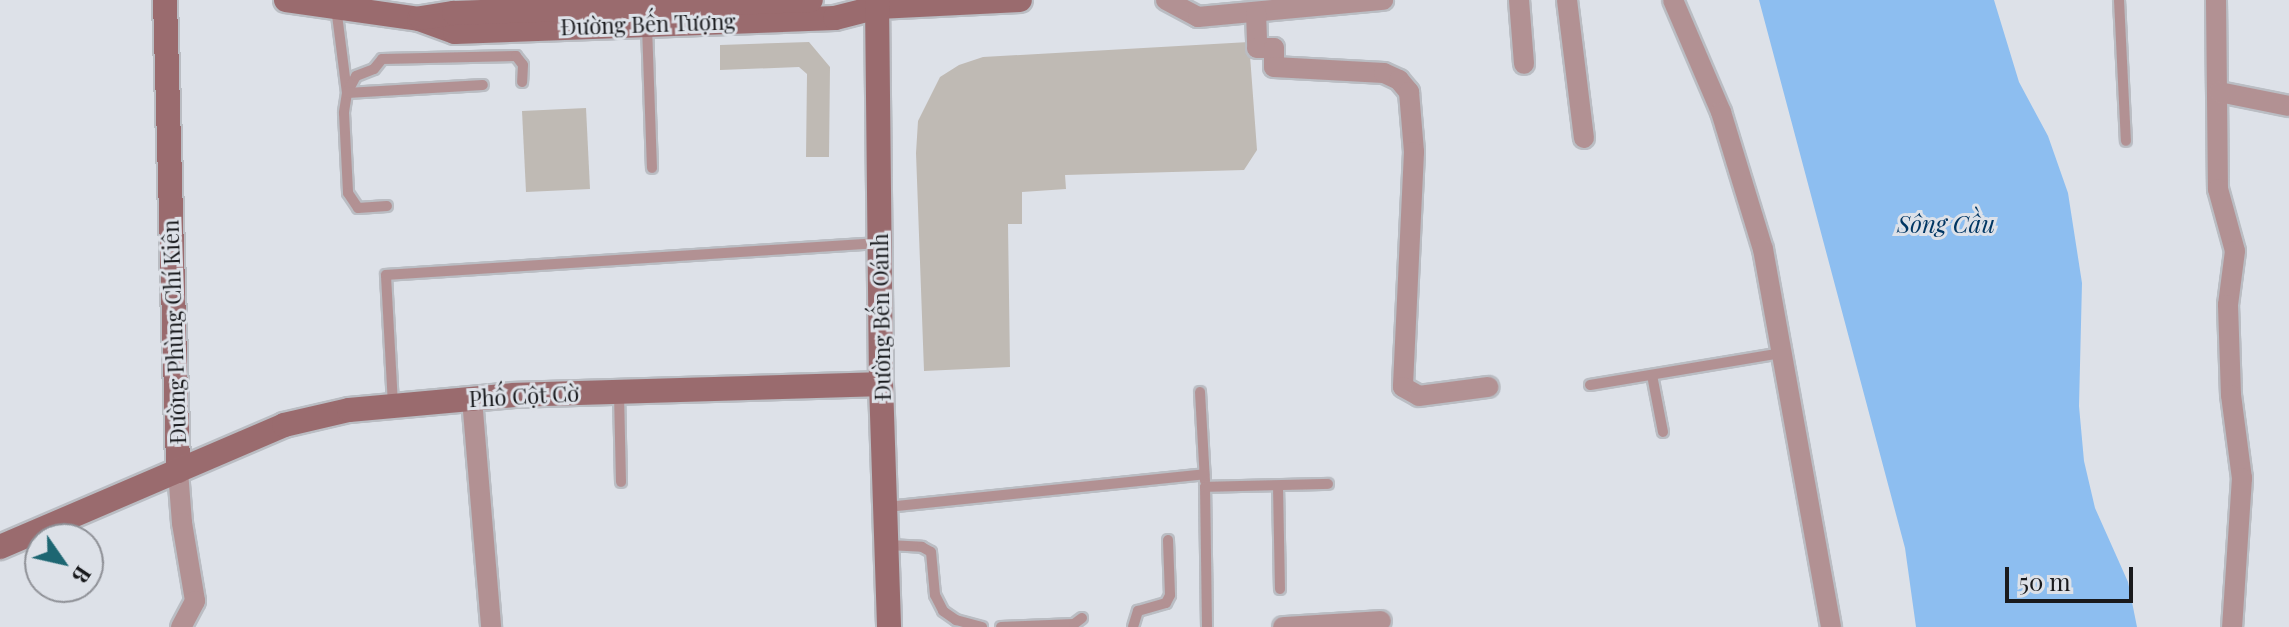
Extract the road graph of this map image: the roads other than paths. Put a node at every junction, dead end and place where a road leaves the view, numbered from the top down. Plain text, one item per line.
1 (165, 0) edge
2 (286, 0) edge
3 (811, 0) edge
4 (839, 0) edge
5 (1020, 0) edge
6 (1166, 0) edge
7 (1383, 0) edge
8 (1519, 0) edge
9 (1567, 0) edge
10 (1673, 0) edge
11 (2119, 0) edge
12 (2216, 0) edge
13 (984, 1) edge
14 (878, 4) edge
15 (567, 5) edge
16 (336, 7) junction
17 (419, 9) edge
18 (646, 10) edge
19 (1256, 12) junction
20 (1524, 64) dead end
21 (522, 82) dead end
22 (483, 85) dead end
23 (2219, 92) junction
24 (347, 93) junction
25 (2289, 106) edge
26 (1584, 138) dead end
27 (2126, 141) dead end
28 (652, 168) dead end
29 (387, 206) dead end
30 (880, 243) junction
31 (1782, 353) junction
32 (1652, 375) junction
33 (881, 384) junction
34 (1590, 385) dead end
35 (1488, 387) dead end
36 (619, 392) junction
37 (1200, 392) dead end
38 (472, 399) junction
39 (393, 406) junction
40 (1663, 432) dead end
41 (178, 471) junction
42 (1204, 474) junction
43 (621, 482) dead end
44 (1328, 484) dead end
45 (1278, 486) junction
46 (1205, 487) junction
47 (885, 507) junction
48 (1168, 540) dead end
49 (886, 545) junction
50 (0, 547) edge
51 (1280, 589) dead end
52 (1082, 618) dead end
53 (1381, 621) dead end
54 (1303, 626) edge
55 (181, 627) edge
56 (491, 627) edge
57 (889, 627) edge
58 (982, 627) edge
59 (1001, 627) edge
60 (1133, 627) edge
61 (1207, 627) edge
62 (1283, 627) edge
63 (1831, 627) edge
64 (2232, 627) edge

1 - 41 street, Đường Phùng Chí Kiên
2 - 16 street, Đường Bến Tượng
3 - 18 street, Đường Bến Tượng
4 - 14 street, Đường Bến Tượng
5 - 13 street, Đường Bến Tượng
6 - 19 street
7 - 19 street
8 - 20 street
9 - 26 street
10 - 31 street
11 - 27 lane
12 - 23 street
13 - 14 street, Đường Bến Tượng
14 - 18 street, Đường Bến Tượng
14 - 30 street, Đường Bến Oánh
15 - 17 street, Đường Bến Tượng
15 - 18 street, Đường Bến Tượng
16 - 17 street, Đường Bến Tượng
16 - 24 lane
17 - 18 street, Đường Bến Tượng
18 - 28 lane
19 - 35 street
21 - 24 lane
22 - 24 lane
23 - 25 street
23 - 64 street
24 - 29 lane
30 - 33 street, Đường Bến Oánh
30 - 39 lane
31 - 32 lane
31 - 63 street
32 - 34 lane
32 - 40 lane
33 - 36 street, Phố Cột Cờ
33 - 47 street, Đường Bến Oánh
36 - 38 street, Phố Cột Cờ
36 - 43 lane
37 - 42 lane
38 - 39 street, Phố Cột Cờ
38 - 56 street
39 - 41 street, Phố Cột Cờ
41 - 50 street, Đường Phùng Chí Kiên
41 - 55 street
42 - 46 lane
42 - 47 lane
44 - 45 lane
45 - 46 lane
45 - 51 lane
46 - 61 lane
47 - 49 street, Đường Bến Oánh
48 - 60 lane
49 - 57 street, Đường Bến Oánh
49 - 58 lane
52 - 59 lane
53 - 54 street
54 - 62 street

